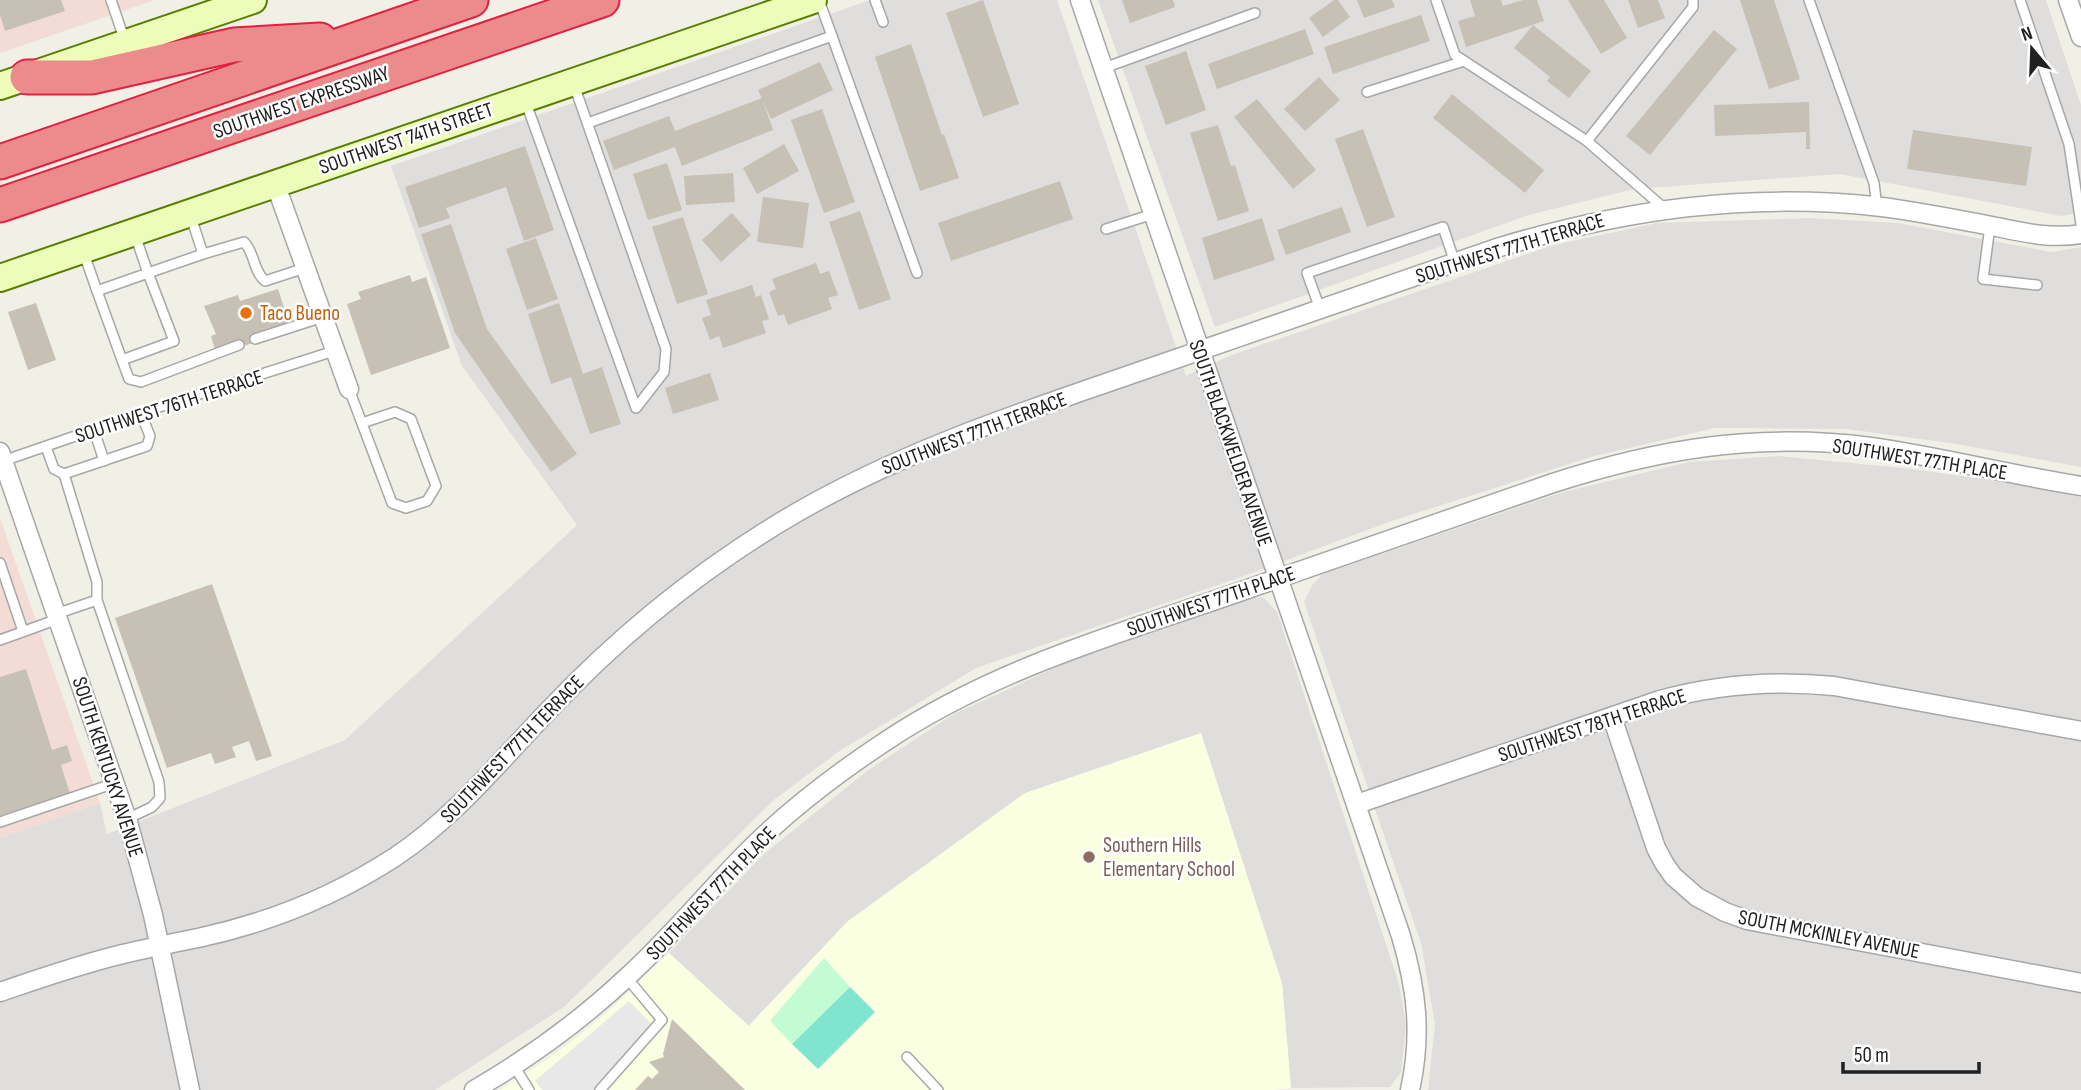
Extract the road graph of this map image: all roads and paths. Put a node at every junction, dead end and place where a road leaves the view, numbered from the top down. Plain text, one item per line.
1 (111, 0) edge
2 (253, 0) edge
3 (471, 0) edge
4 (601, 0) edge
5 (813, 0) edge
6 (819, 0) edge
7 (875, 0) edge
8 (1080, 0) edge
9 (1436, 0) edge
10 (1693, 0) edge
11 (1810, 0) edge
12 (2020, 0) edge
13 (2073, 1) edge
14 (1255, 13) dead end
15 (883, 22) dead end
16 (832, 36) junction
17 (361, 37) junction
18 (2081, 37) edge
19 (126, 44) junction
20 (1464, 61) junction
21 (1104, 68) junction
22 (14, 81) edge
23 (573, 81) junction
24 (1367, 92) dead end
25 (525, 98) junction
26 (588, 123) junction
27 (1587, 141) junction
28 (0, 162) edge
29 (275, 183) junction
30 (0, 205) edge
31 (1877, 207) junction
32 (1665, 209) junction
33 (190, 212) junction
34 (1153, 214) junction
35 (2081, 224) edge
36 (1990, 226) junction
37 (1106, 229) dead end
38 (133, 232) junction
39 (2081, 234) edge
40 (83, 249) junction
41 (203, 254) junction
42 (1455, 263) junction
43 (305, 268) junction
44 (148, 272) junction
45 (917, 273) dead end
46 (0, 278) edge
47 (2037, 285) dead end
48 (97, 290) junction
49 (1320, 309) junction
50 (323, 317) junction
51 (255, 339) dead end
52 (239, 345) dead end
53 (334, 351) junction
54 (1199, 351) junction
55 (122, 360) junction
56 (349, 389) joint
57 (141, 414) junction
58 (362, 424) junction
59 (94, 430) junction
60 (46, 447) junction
61 (2, 457) edge
62 (104, 461) junction
63 (64, 474) junction
64 (2081, 486) edge
65 (0, 563) edge
66 (1278, 578) junction
67 (97, 600) junction
68 (57, 617) junction
69 (23, 631) junction
70 (0, 640) edge
71 (1612, 717) junction
72 (2081, 731) edge
73 (115, 783) junction
74 (1357, 804) junction
75 (127, 819) junction
76 (0, 822) edge
77 (160, 945) junction
78 (627, 978) junction
79 (2081, 983) edge
80 (0, 992) edge
81 (908, 1057) dead end
82 (514, 1066) junction
83 (190, 1090) edge
84 (474, 1090) edge
85 (529, 1090) edge
86 (600, 1090) edge
87 (938, 1090) edge
88 (1410, 1090) edge

1 - 19 lane
2 - 19 main road
3 - 17 highway, SOUTHWEST EXPRESSWAY
4 - 30 highway, SOUTHWEST EXPRESSWAY
5 - 23 main road, SOUTHWEST 74TH STREET
6 - 16 lane
7 - 15 lane
8 - 21 street, SOUTH BLACKWELDER AVENUE
9 - 20 lane
10 - 27 lane
11 - 31 lane
12 - 35 lane
13 - 18 street
14 - 21 lane
16 - 26 lane
16 - 45 lane
17 - 22 highway
17 - 28 highway, SOUTHWEST EXPRESSWAY
19 - 22 main road
20 - 24 lane
20 - 27 lane
21 - 34 street, SOUTH BLACKWELDER AVENUE
23 - 25 main road, SOUTHWEST 74TH STREET
23 - 26 lane
25 - 26 lane
25 - 29 main road, SOUTHWEST 74TH STREET
27 - 32 lane
29 - 33 main road, SOUTHWEST 74TH STREET
29 - 43 street
31 - 32 street, SOUTHWEST 77TH TERRACE
31 - 36 street, SOUTHWEST 77TH TERRACE
32 - 42 street, SOUTHWEST 77TH TERRACE
33 - 38 main road, SOUTHWEST 74TH STREET
33 - 41 lane
34 - 37 lane
34 - 54 street, SOUTH BLACKWELDER AVENUE
36 - 39 street, SOUTHWEST 77TH TERRACE
36 - 47 lane
38 - 40 main road, SOUTHWEST 74TH STREET
38 - 44 lane
40 - 46 main road, SOUTHWEST 74TH STREET
40 - 48 lane
41 - 43 lane
41 - 44 lane
42 - 49 street, SOUTHWEST 77TH TERRACE
42 - 49 lane
43 - 50 street
44 - 48 lane
44 - 55 lane
48 - 55 lane
49 - 54 street, SOUTHWEST 77TH TERRACE
50 - 51 lane
50 - 53 street
52 - 55 lane
53 - 56 street
53 - 57 lane, SOUTHWEST 76TH TERRACE
54 - 66 street, SOUTH BLACKWELDER AVENUE
54 - 77 street, SOUTHWEST 77TH TERRACE
56 - 58 lane
57 - 59 lane, SOUTHWEST 76TH TERRACE
57 - 62 lane
58 - 58 lane
59 - 60 lane, SOUTHWEST 76TH TERRACE
59 - 62 lane
60 - 61 lane, SOUTHWEST 76TH TERRACE
60 - 63 lane
61 - 68 street, SOUTH KENTUCKY AVENUE
62 - 63 lane
63 - 67 lane
64 - 66 street, SOUTHWEST 77TH PLACE
65 - 69 lane
66 - 74 street, SOUTH BLACKWELDER AVENUE
66 - 78 street, SOUTHWEST 77TH PLACE
67 - 68 lane
67 - 75 lane
68 - 69 lane
68 - 73 street, SOUTH KENTUCKY AVENUE
69 - 70 lane
71 - 72 street, SOUTHWEST 78TH TERRACE
71 - 74 street, SOUTHWEST 78TH TERRACE
71 - 79 street, SOUTH MCKINLEY AVENUE
73 - 75 street, SOUTH KENTUCKY AVENUE
73 - 76 lane
74 - 88 street, SOUTH BLACKWELDER AVENUE
75 - 77 street, SOUTH KENTUCKY AVENUE
77 - 80 street, SOUTHWEST 77TH TERRACE
77 - 83 street, SOUTH KENTUCKY AVENUE
78 - 82 street, SOUTHWEST 77TH PLACE
78 - 86 lane
81 - 87 lane
82 - 84 street, SOUTHWEST 77TH PLACE
82 - 85 lane

